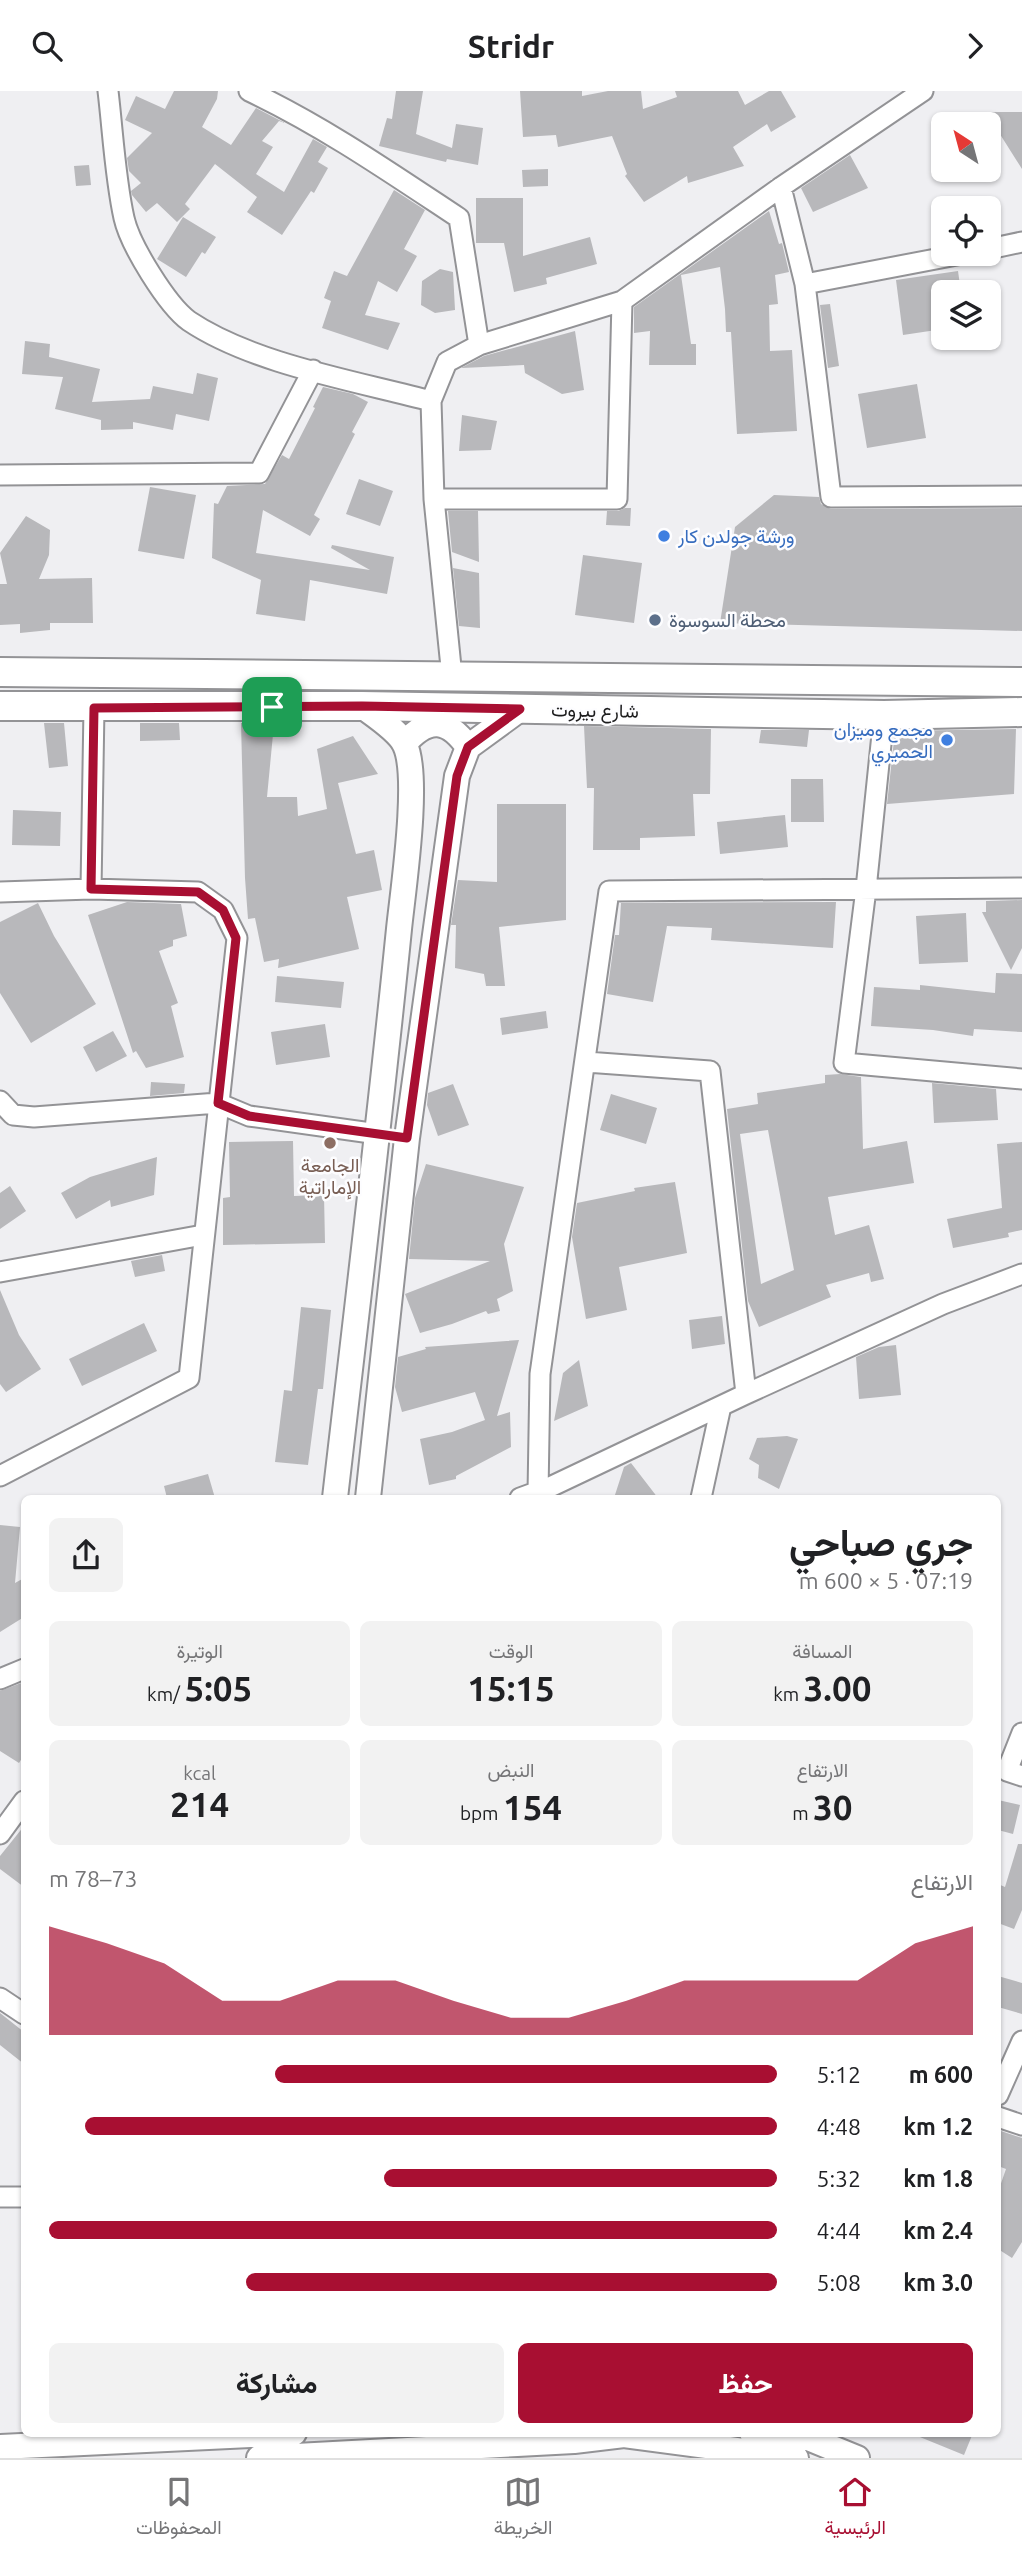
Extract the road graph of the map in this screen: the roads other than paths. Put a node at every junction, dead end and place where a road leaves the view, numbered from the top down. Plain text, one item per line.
1 (108, 91) edge
2 (249, 91) edge
3 (923, 91) edge
4 (781, 187) junction
5 (1022, 242) edge
6 (1001, 246) edge
7 (931, 260) edge
8 (805, 284) junction
9 (622, 301) junction
10 (479, 345) junction
11 (313, 370) junction
12 (431, 401) junction
13 (0, 475) edge
14 (1022, 496) edge
15 (434, 499) junction
16 (0, 672) edge
17 (452, 677) junction
18 (1022, 682) edge
19 (0, 706) edge
20 (362, 706) junction
21 (94, 708) junction
22 (520, 709) junction
23 (1022, 712) edge
24 (884, 715) junction
25 (405, 743) junction
26 (468, 747) junction
27 (1022, 888) edge
28 (91, 889) junction
29 (866, 889) junction
30 (0, 892) edge
31 (586, 1062) junction
32 (1022, 1079) edge
33 (0, 1101) edge
34 (218, 1103) junction
35 (378, 1134) junction
36 (407, 1138) junction
37 (203, 1235) junction
38 (0, 1272) edge
39 (1022, 1274) edge
40 (746, 1394) junction
41 (720, 1406) junction
42 (0, 1476) edge
43 (539, 1494) edge
44 (335, 1495) edge
45 (368, 1495) edge
46 (702, 1495) edge
47 (21, 1670) edge
48 (0, 1679) edge
49 (1022, 1733) edge
50 (1022, 1776) edge
51 (21, 1805) edge
52 (0, 1834) edge
53 (0, 1999) edge
54 (21, 2012) edge
55 (1022, 2041) edge
56 (1001, 2088) edge
57 (1001, 2118) edge
58 (1022, 2125) edge
59 (21, 2196) edge
60 (0, 2197) edge
61 (254, 2437) edge
62 (617, 2437) edge
63 (654, 2437) edge
64 (767, 2437) edge
65 (223, 2440) edge
66 (0, 2447) edge
67 (803, 2447) edge
68 (574, 2450) edge
69 (258, 2458) edge
70 (857, 2458) edge

1 - 11 street
2 - 10 street
3 - 4 street
4 - 8 street
4 - 9 street
5 - 6 street
7 - 8 street
8 - 14 street
9 - 10 street
9 - 15 street
10 - 12 street
11 - 12 street
11 - 13 street
12 - 15 street
15 - 17 street
16 - 17 main road, شارع بيروت
17 - 18 main road, شارع بيروت
19 - 21 main road, شارع بيروت
20 - 21 main road, شارع بيروت
20 - 22 main road, شارع بيروت
20 - 25 street
21 - 28 street
22 - 24 main road, شارع بيروت
22 - 26 street
23 - 24 main road, شارع بيروت
24 - 29 street
25 - 26 street
25 - 35 street
26 - 36 street
27 - 29 street
28 - 30 street
28 - 34 street
29 - 31 street
29 - 32 street
31 - 40 street
31 - 43 street
33 - 34 street
34 - 35 street
34 - 37 street
35 - 36 street
35 - 44 street
36 - 45 street
37 - 38 street
37 - 42 street
39 - 40 street
40 - 41 street
41 - 43 street
41 - 46 street
47 - 48 street
49 - 50 street
51 - 52 street
53 - 54 street
55 - 56 street
57 - 58 street
59 - 60 street
61 - 65 street
62 - 68 street
63 - 67 street
64 - 67 street
65 - 66 street
67 - 70 street
68 - 69 street

